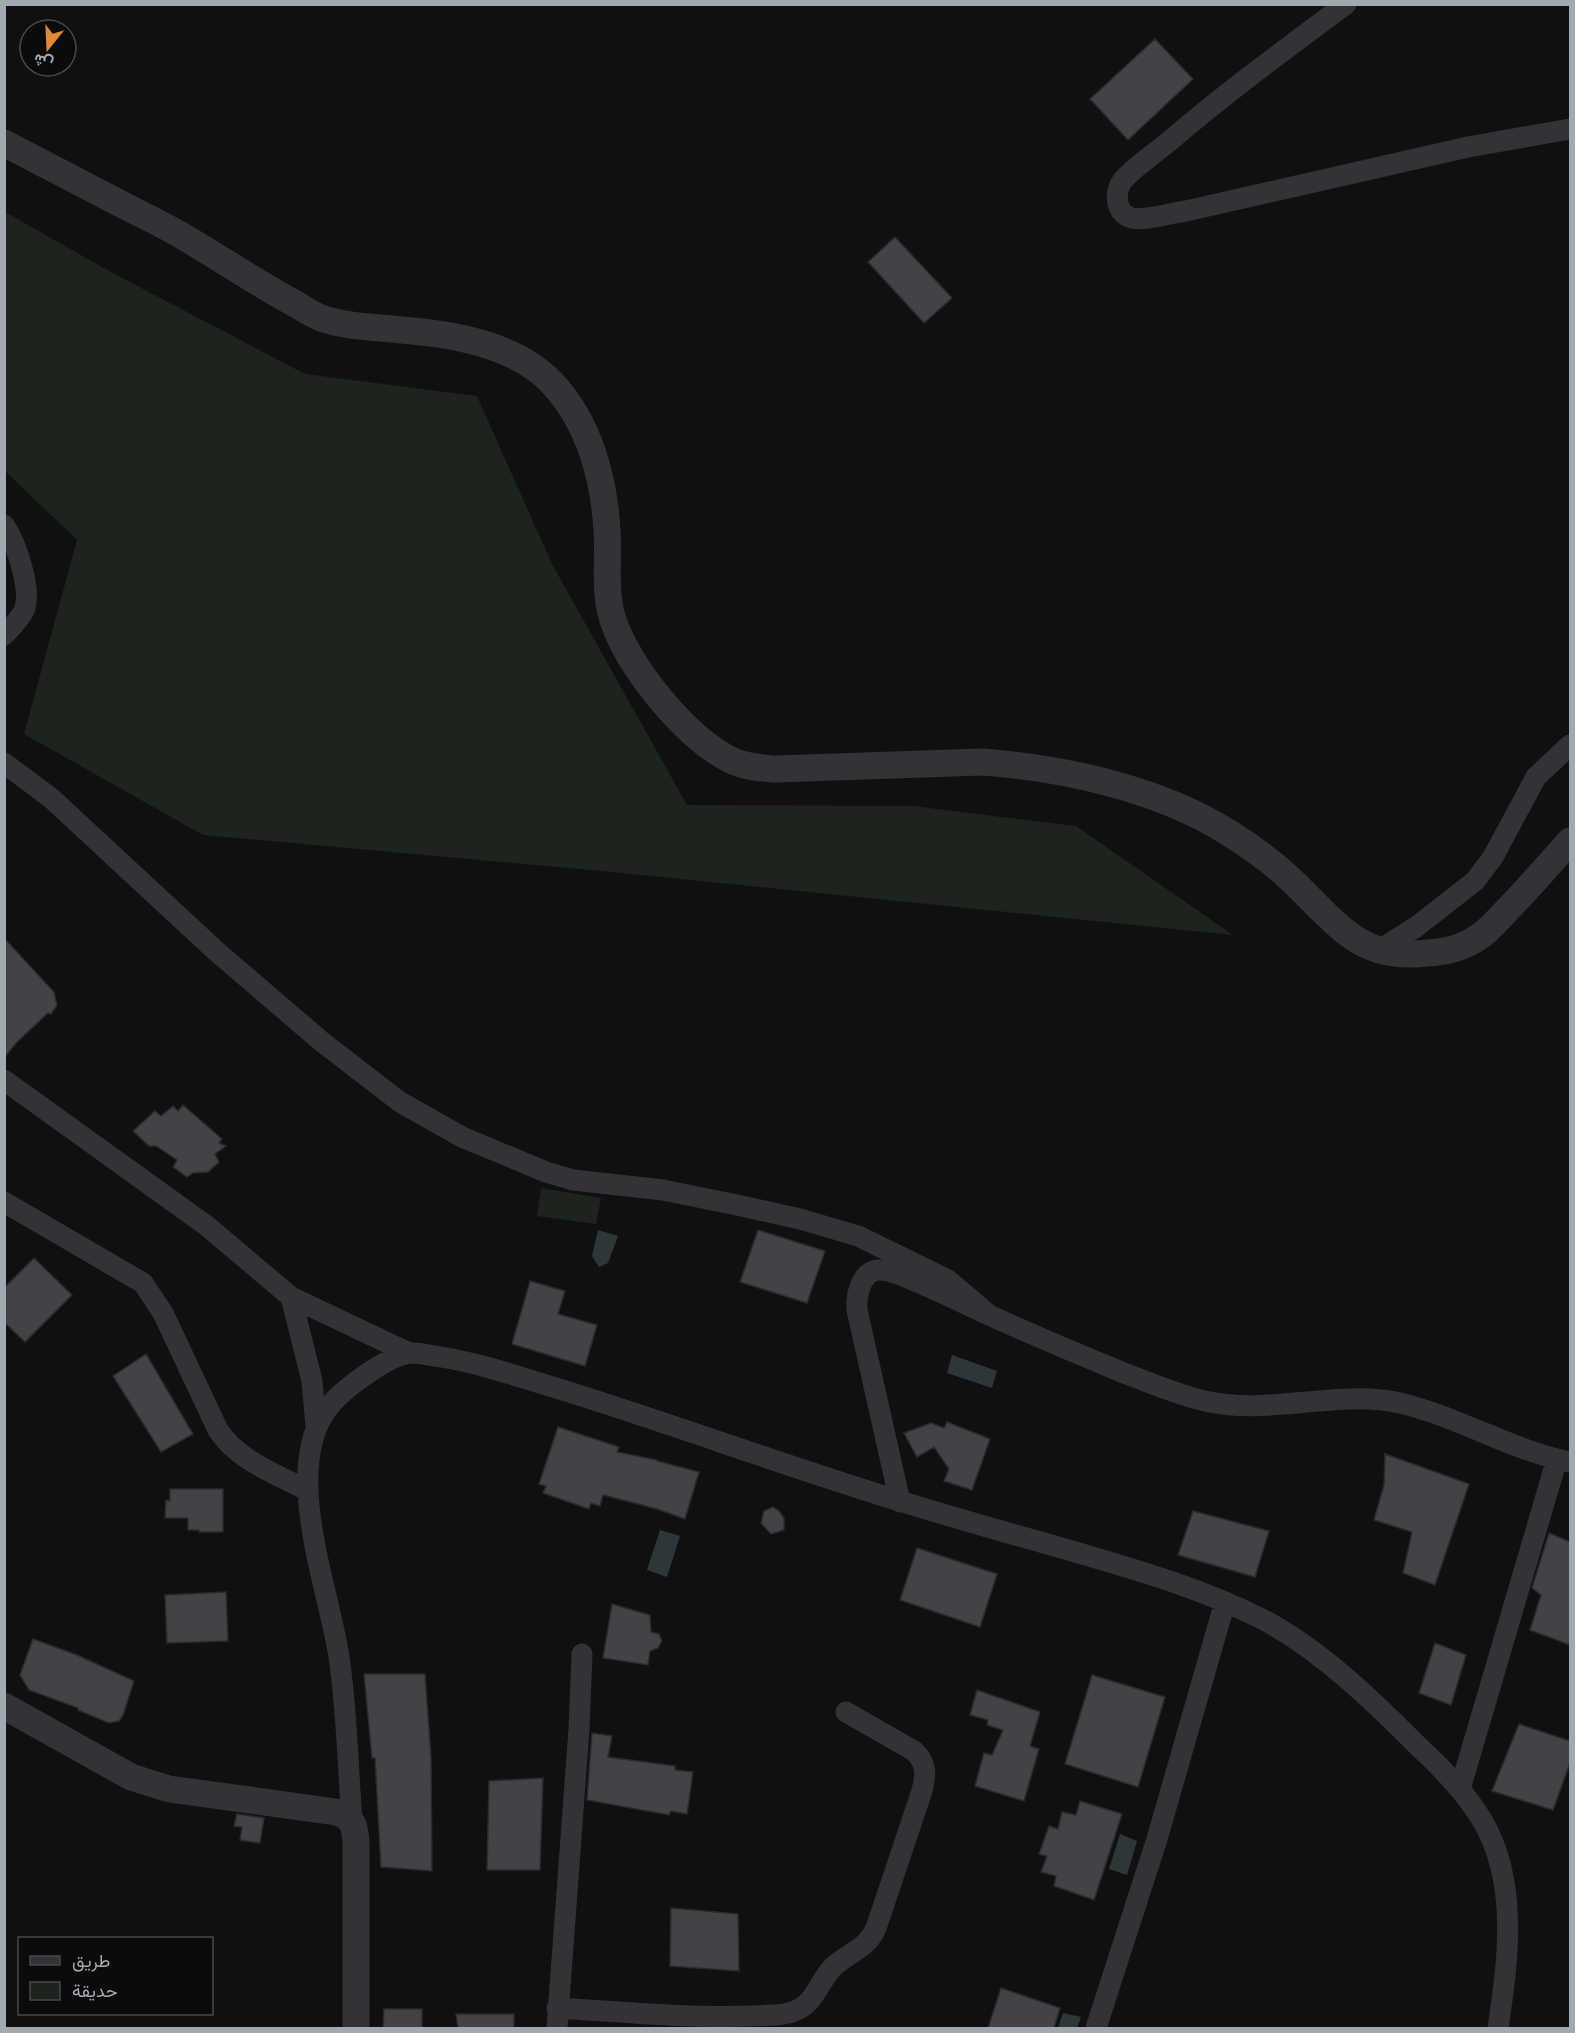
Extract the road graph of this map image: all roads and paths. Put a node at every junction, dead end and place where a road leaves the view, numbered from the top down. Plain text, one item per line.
1 (1346, 4) edge
2 (1570, 129) edge
3 (4, 143) edge
4 (4, 525) edge
5 (4, 635) edge
6 (1570, 745) edge
7 (4, 763) edge
8 (1570, 841) edge
9 (1378, 951) junction
10 (4, 1080) edge
11 (4, 1202) edge
12 (291, 1297) junction
13 (989, 1315) junction
14 (409, 1353) junction
15 (316, 1426) junction
16 (1564, 1461) edge
17 (308, 1491) junction
18 (900, 1502) junction
19 (1225, 1602) junction
20 (582, 1654) dead end
21 (4, 1706) edge
22 (846, 1712) dead end
23 (1460, 1789) junction
24 (352, 1822) junction
25 (557, 2018) edge
26 (356, 2028) edge
27 (1096, 2028) edge
28 (1498, 2028) edge

1 - 2 street
3 - 9 street
4 - 5 street
6 - 9 street
7 - 13 street
8 - 9 street
10 - 12 street
11 - 17 street
12 - 14 street
12 - 15 street
13 - 16 street
13 - 18 street
14 - 15 street
14 - 18 street
15 - 17 street
16 - 23 street
17 - 24 street
18 - 19 street
19 - 23 street
19 - 27 street
20 - 25 street
21 - 24 street
22 - 25 street
23 - 28 street
24 - 26 street

